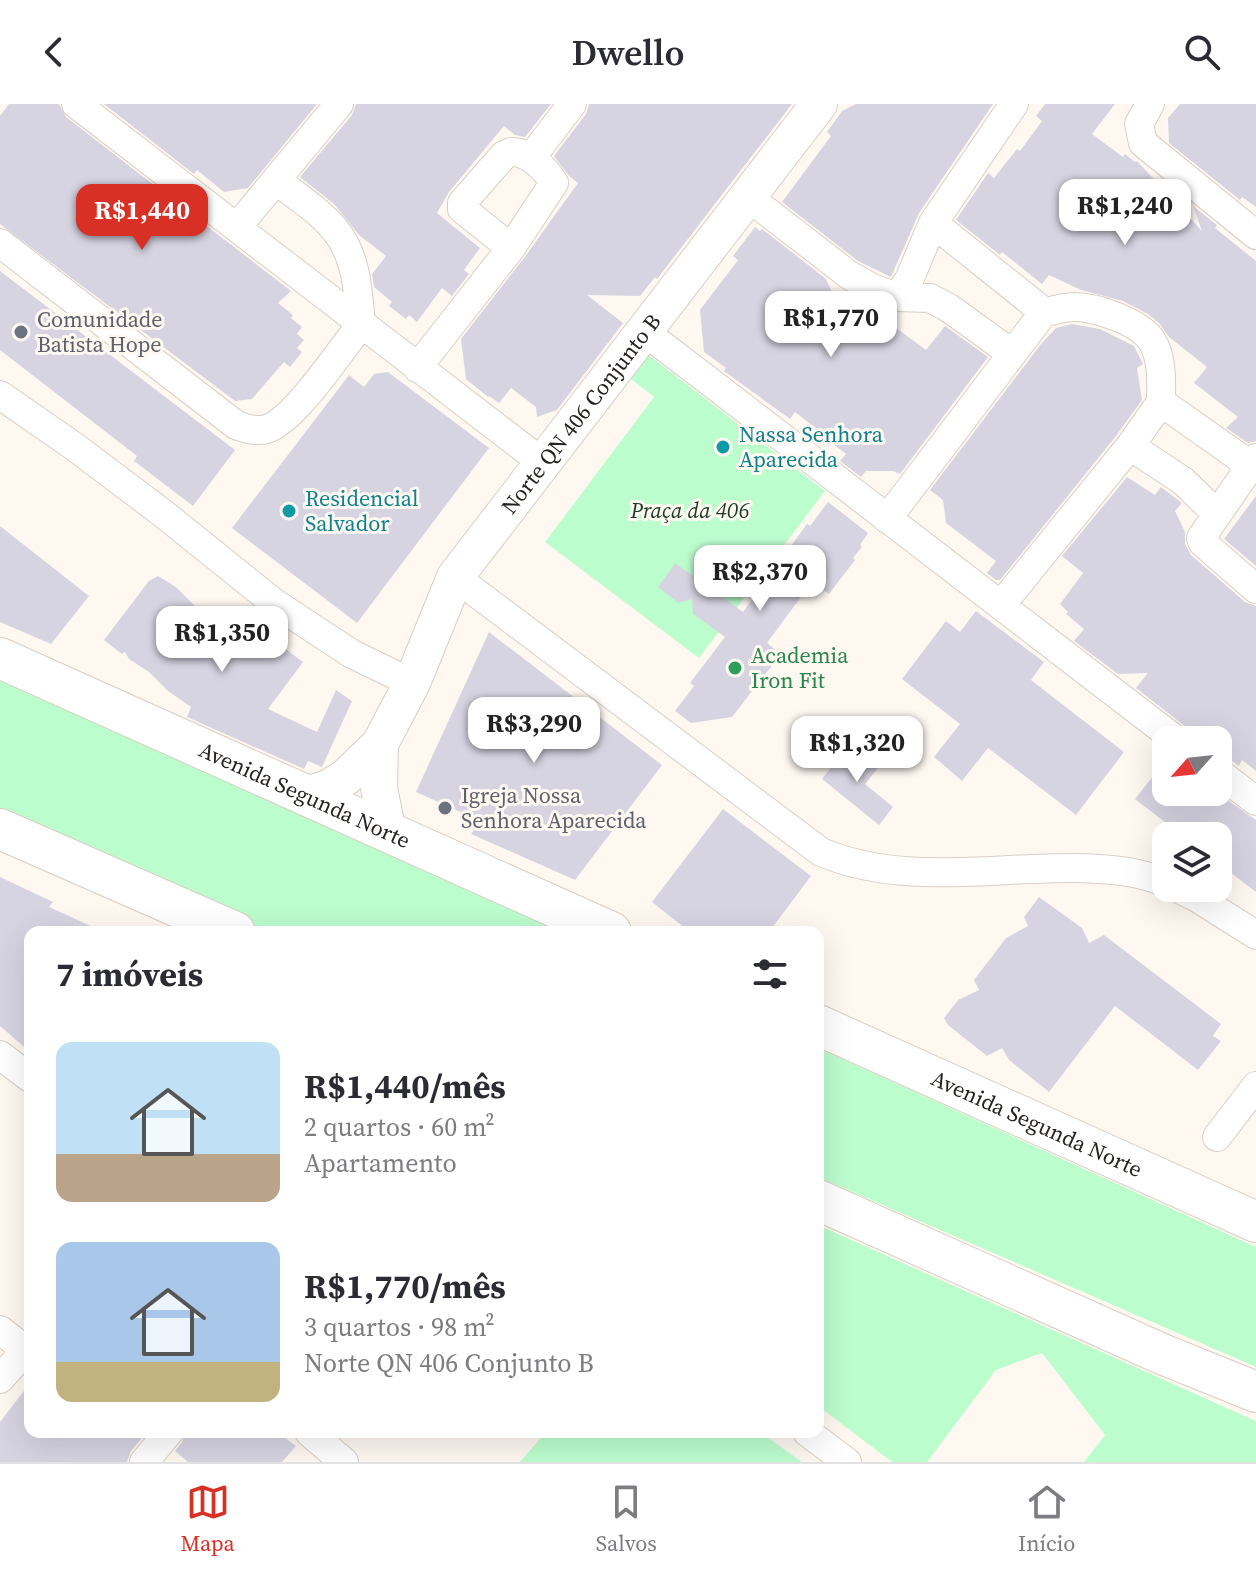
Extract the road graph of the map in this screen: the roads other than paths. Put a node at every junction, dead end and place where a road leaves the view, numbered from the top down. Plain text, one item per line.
1 (76, 104) edge
2 (339, 104) edge
3 (572, 104) edge
4 (819, 104) edge
5 (1014, 104) edge
6 (1144, 106) edge
7 (531, 158) junction
8 (277, 181) junction
9 (748, 197) junction
10 (933, 223) junction
11 (237, 227) junction
12 (1256, 235) edge
13 (0, 243) edge
14 (511, 248) junction
15 (897, 297) junction
16 (1044, 312) junction
17 (361, 325) junction
18 (645, 332) junction
19 (1011, 353) junction
20 (417, 368) junction
21 (0, 395) edge
22 (1161, 402) junction
23 (1130, 446) junction
24 (1253, 462) edge
25 (543, 463) junction
26 (1216, 513) junction
27 (887, 519) junction
28 (455, 577) junction
29 (1256, 589) edge
30 (1001, 605) junction
31 (0, 658) edge
32 (412, 683) junction
33 (1158, 726) edge
34 (380, 744) junction
35 (1232, 783) edge
36 (307, 795) junction
37 (1256, 801) edge
38 (0, 829) edge
39 (388, 833) junction
40 (1152, 879) edge
41 (1204, 902) edge
42 (221, 926) edge
43 (597, 926) edge
44 (1256, 935) edge
45 (824, 1028) edge
46 (0, 1055) edge
47 (24, 1073) edge
48 (1256, 1086) edge
49 (1217, 1137) dead end
50 (824, 1203) edge
51 (1256, 1222) edge
52 (0, 1330) edge
53 (24, 1345) edge
54 (24, 1352) edge
55 (0, 1379) edge
56 (1256, 1392) edge
57 (164, 1438) edge
58 (315, 1438) edge
59 (818, 1445) edge
60 (337, 1459) edge
61 (144, 1462) edge
62 (847, 1462) edge

1 - 11 street
2 - 8 street
3 - 7 street
4 - 9 street, Norte QN 406 Conjunto B
5 - 10 street
6 - 12 street
7 - 14 street
7 - 14 street
8 - 11 street
8 - 17 street
9 - 15 street
9 - 18 street, Norte QN 406 Conjunto B
10 - 15 street
10 - 16 street
11 - 17 street
13 - 17 street
14 - 20 street
15 - 19 street
16 - 19 street
16 - 22 street
17 - 20 street
18 - 25 street, Norte QN 406 Conjunto B
18 - 27 street
19 - 27 street
20 - 25 street
21 - 32 street
22 - 23 street
22 - 24 street
23 - 26 street
23 - 30 street
24 - 26 street
25 - 28 street, Norte QN 406 Conjunto B
26 - 29 street
27 - 30 street
28 - 32 street, Norte QN 406 Conjunto B
28 - 40 street
30 - 33 street
31 - 36 main road, Avenida Segunda Norte
32 - 34 street, Norte QN 406 Conjunto B
34 - 36 street, Norte QN 406 Conjunto B
34 - 39 street, Norte QN 406 Conjunto B
35 - 37 street
36 - 39 main road, Avenida Segunda Norte
38 - 42 main road
39 - 43 main road, Avenida Segunda Norte
41 - 44 street
45 - 51 main road, Avenida Segunda Norte
46 - 47 street
48 - 49 street
50 - 56 main road
52 - 53 street
54 - 55 street
57 - 61 street
58 - 60 street
59 - 62 street

